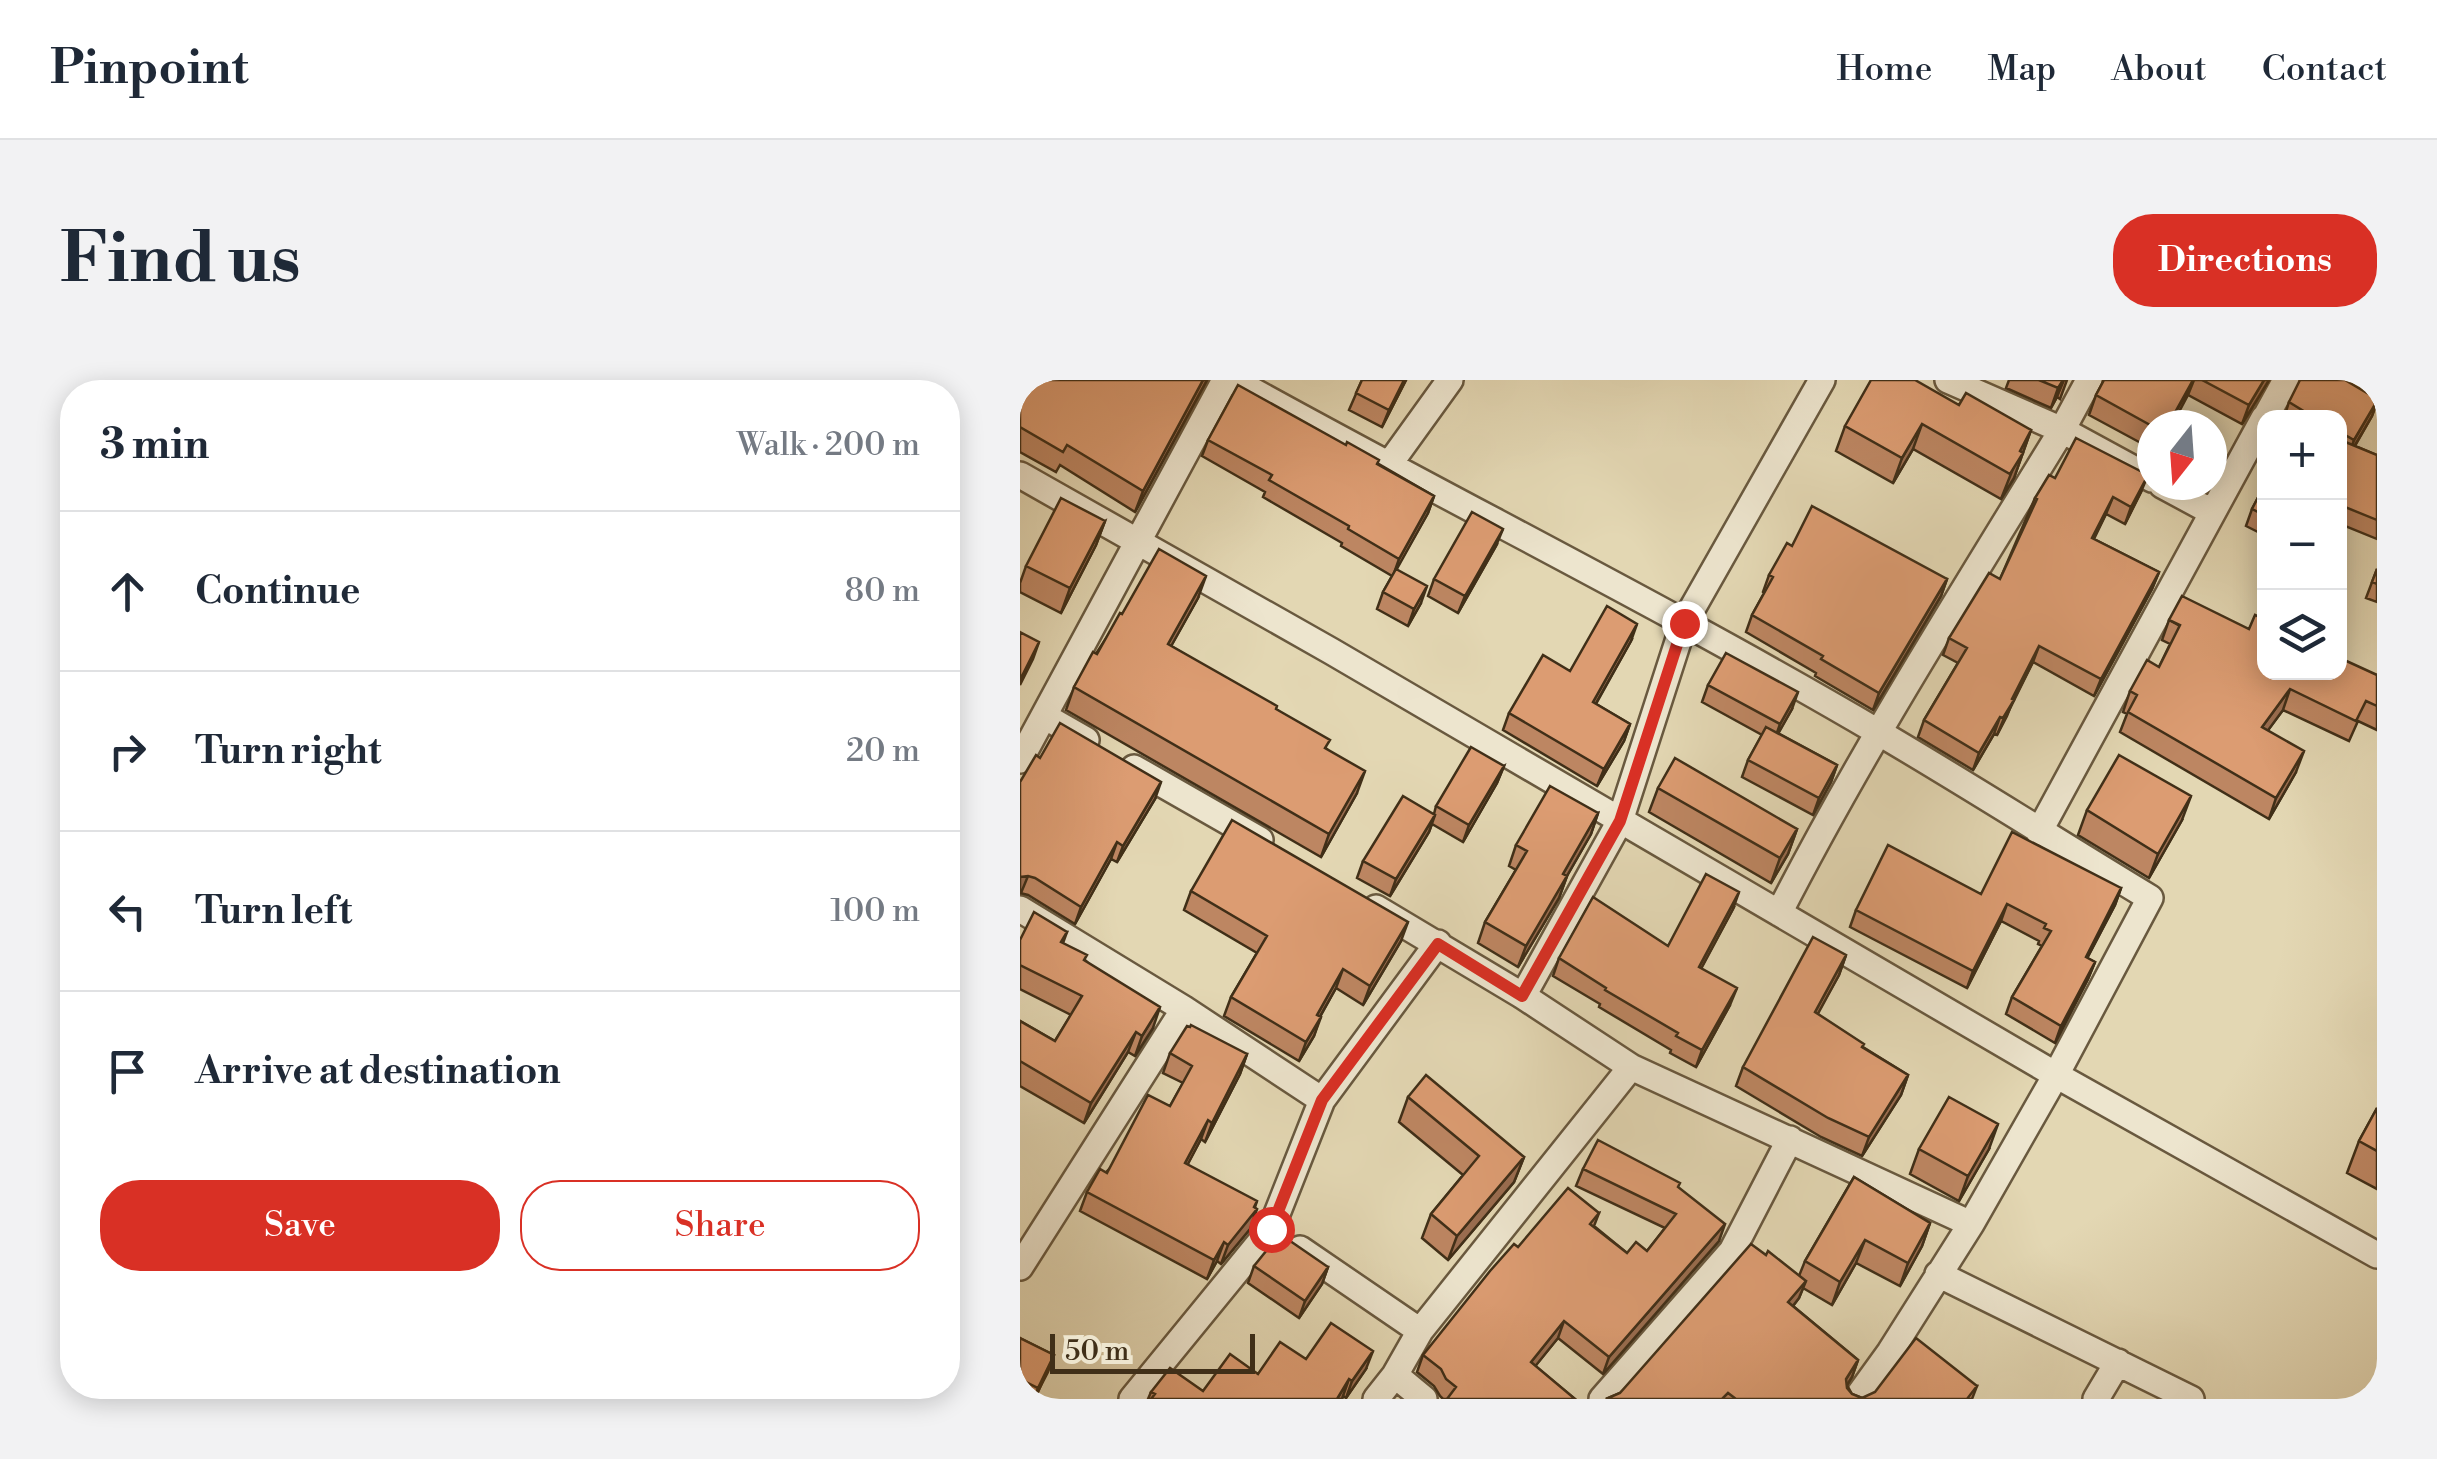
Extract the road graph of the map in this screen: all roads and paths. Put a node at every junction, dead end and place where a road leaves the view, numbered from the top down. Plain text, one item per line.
1 (1224, 380) edge
2 (1233, 380) edge
3 (1450, 380) edge
4 (1822, 380) edge
5 (1948, 380) edge
6 (2089, 380) edge
7 (2286, 380) edge
8 (2269, 410) edge
9 (2062, 430) junction
10 (2257, 432) edge
11 (1388, 466) junction
12 (2137, 471) edge
13 (1020, 475) edge
14 (2190, 500) edge
15 (2212, 512) junction
16 (1140, 541) junction
17 (1684, 623) junction
18 (1044, 716) junction
19 (1878, 732) junction
20 (1020, 760) edge
21 (1620, 821) junction
22 (2039, 832) junction
23 (1284, 854) edge
24 (1353, 894) edge
25 (1020, 910) edge
26 (1779, 913) junction
27 (1438, 944) junction
28 (1522, 996) junction
29 (1184, 1009) junction
30 (1631, 1067) junction
31 (2056, 1075) junction
32 (1322, 1100) junction
33 (1790, 1139) junction
34 (1971, 1224) junction
35 (1271, 1229) junction
36 (2377, 1256) edge
37 (1020, 1268) edge
38 (1938, 1274) junction
39 (1420, 1331) junction
40 (2118, 1362) junction
41 (1395, 1375) junction
42 (1132, 1399) edge
43 (1376, 1399) edge
44 (1424, 1399) edge
45 (1602, 1399) edge
46 (1856, 1399) edge
47 (2096, 1399) edge
48 (2191, 1399) edge

1 - 16 street
2 - 11 street
3 - 11 street
4 - 17 street
5 - 9 street
6 - 9 street
7 - 8 street
9 - 12 street
9 - 19 street
10 - 15 street
11 - 17 street
13 - 16 street
14 - 15 street
15 - 22 street
16 - 18 street
16 - 21 street
17 - 19 street
17 - 21 street
18 - 20 street
18 - 23 street
19 - 22 street
19 - 26 street
21 - 26 street
21 - 28 street
22 - 31 street
24 - 27 street
25 - 29 street
26 - 31 street
27 - 28 street
27 - 32 street
28 - 30 street
29 - 32 street
29 - 37 street
30 - 33 street
30 - 39 street
31 - 34 street
31 - 36 street
32 - 35 street
33 - 34 street
33 - 45 street
34 - 38 street
35 - 39 street
35 - 42 street
38 - 40 street
38 - 46 street
39 - 41 street
40 - 47 street
40 - 48 street
41 - 43 street
41 - 44 street

